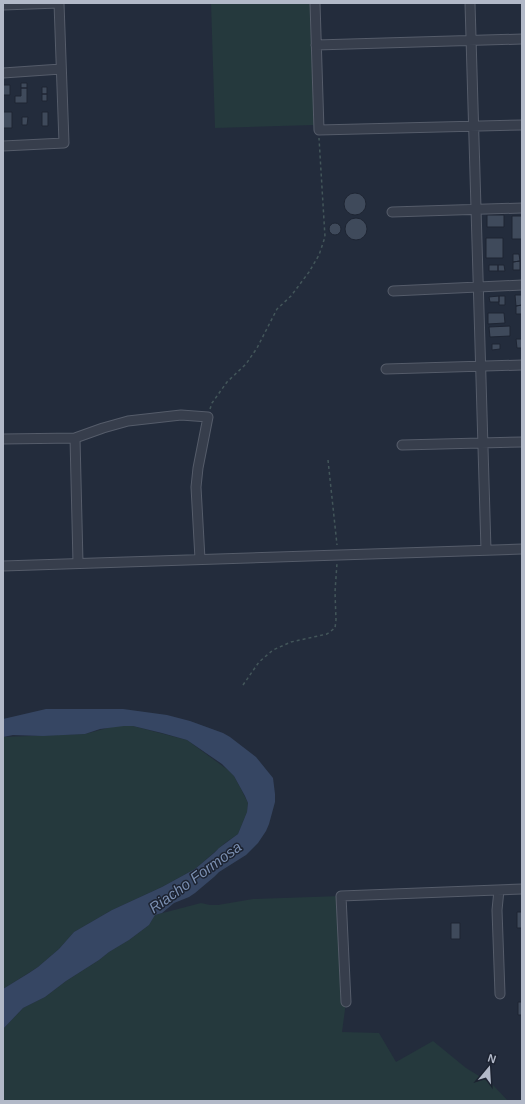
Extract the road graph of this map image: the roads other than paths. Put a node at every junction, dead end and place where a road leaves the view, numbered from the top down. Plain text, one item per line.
1 (59, 3) edge
2 (315, 3) edge
3 (470, 3) edge
4 (3, 5) edge
5 (522, 39) edge
6 (471, 40) junction
7 (316, 45) junction
8 (61, 69) junction
9 (3, 73) edge
10 (522, 125) edge
11 (473, 126) junction
12 (3, 146) edge
13 (522, 208) edge
14 (476, 209) junction
15 (392, 212) dead end
16 (522, 285) edge
17 (478, 287) junction
18 (393, 291) dead end
19 (522, 365) edge
20 (480, 366) junction
21 (386, 369) dead end
22 (3, 438) edge
23 (75, 438) junction
24 (522, 442) edge
25 (482, 443) junction
26 (402, 445) dead end
27 (522, 549) edge
28 (486, 550) junction
29 (200, 559) junction
30 (78, 563) junction
31 (3, 566) edge
32 (522, 889) edge
33 (498, 890) junction
34 (500, 994) dead end
35 (346, 1002) dead end

1 - 4 street
1 - 8 street
2 - 7 street
3 - 6 street
5 - 6 street
6 - 7 street
6 - 11 street
7 - 11 street
8 - 9 street
8 - 12 street
10 - 11 street
11 - 14 street
13 - 14 street
14 - 15 street
14 - 17 street
16 - 17 street
17 - 18 street
17 - 20 street
19 - 20 street
20 - 21 street
20 - 25 street
22 - 23 street
23 - 29 street
23 - 30 street
24 - 25 street
25 - 26 street
25 - 28 street
27 - 28 street
28 - 29 street
29 - 30 street
30 - 31 street
32 - 33 street
33 - 34 street
33 - 35 street

